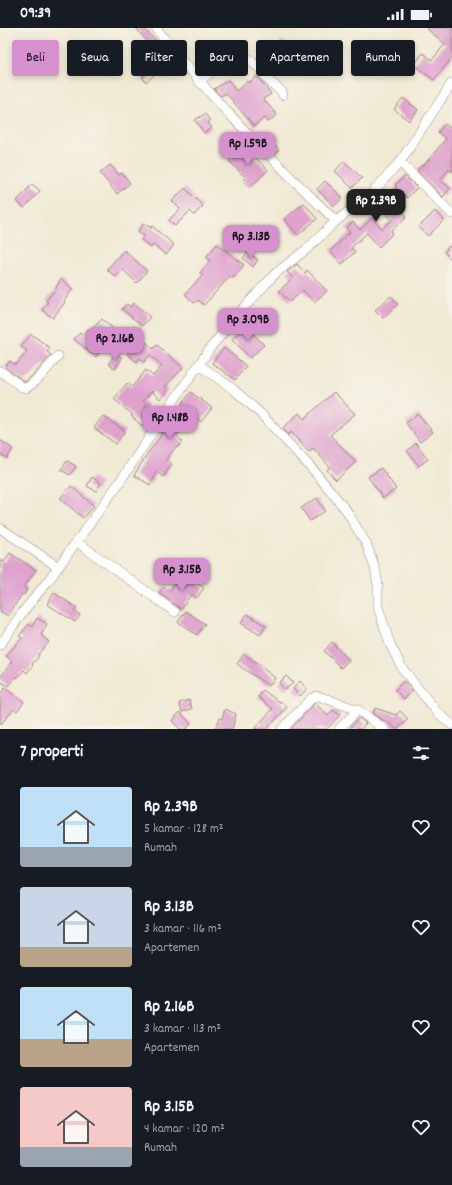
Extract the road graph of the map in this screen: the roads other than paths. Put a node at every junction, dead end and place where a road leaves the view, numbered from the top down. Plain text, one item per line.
1 (156, 28) edge
2 (199, 82) junction
3 (452, 84) edge
4 (283, 96) dead end
5 (400, 162) junction
6 (452, 214) edge
7 (336, 222) junction
8 (58, 356) dead end
9 (199, 365) junction
10 (0, 371) edge
11 (0, 528) edge
12 (76, 542) junction
13 (58, 567) junction
14 (175, 612) dead end
15 (0, 645) edge
16 (358, 710) junction
17 (452, 725) edge
18 (282, 729) edge
19 (340, 729) edge
20 (384, 729) edge

1 - 2 street
2 - 4 street
2 - 7 street
3 - 5 street
5 - 6 street
5 - 7 street
7 - 9 street
8 - 10 street
9 - 12 street
9 - 17 street
11 - 13 street
12 - 13 street
12 - 14 street
13 - 15 street
16 - 18 street
16 - 19 street
16 - 20 street

